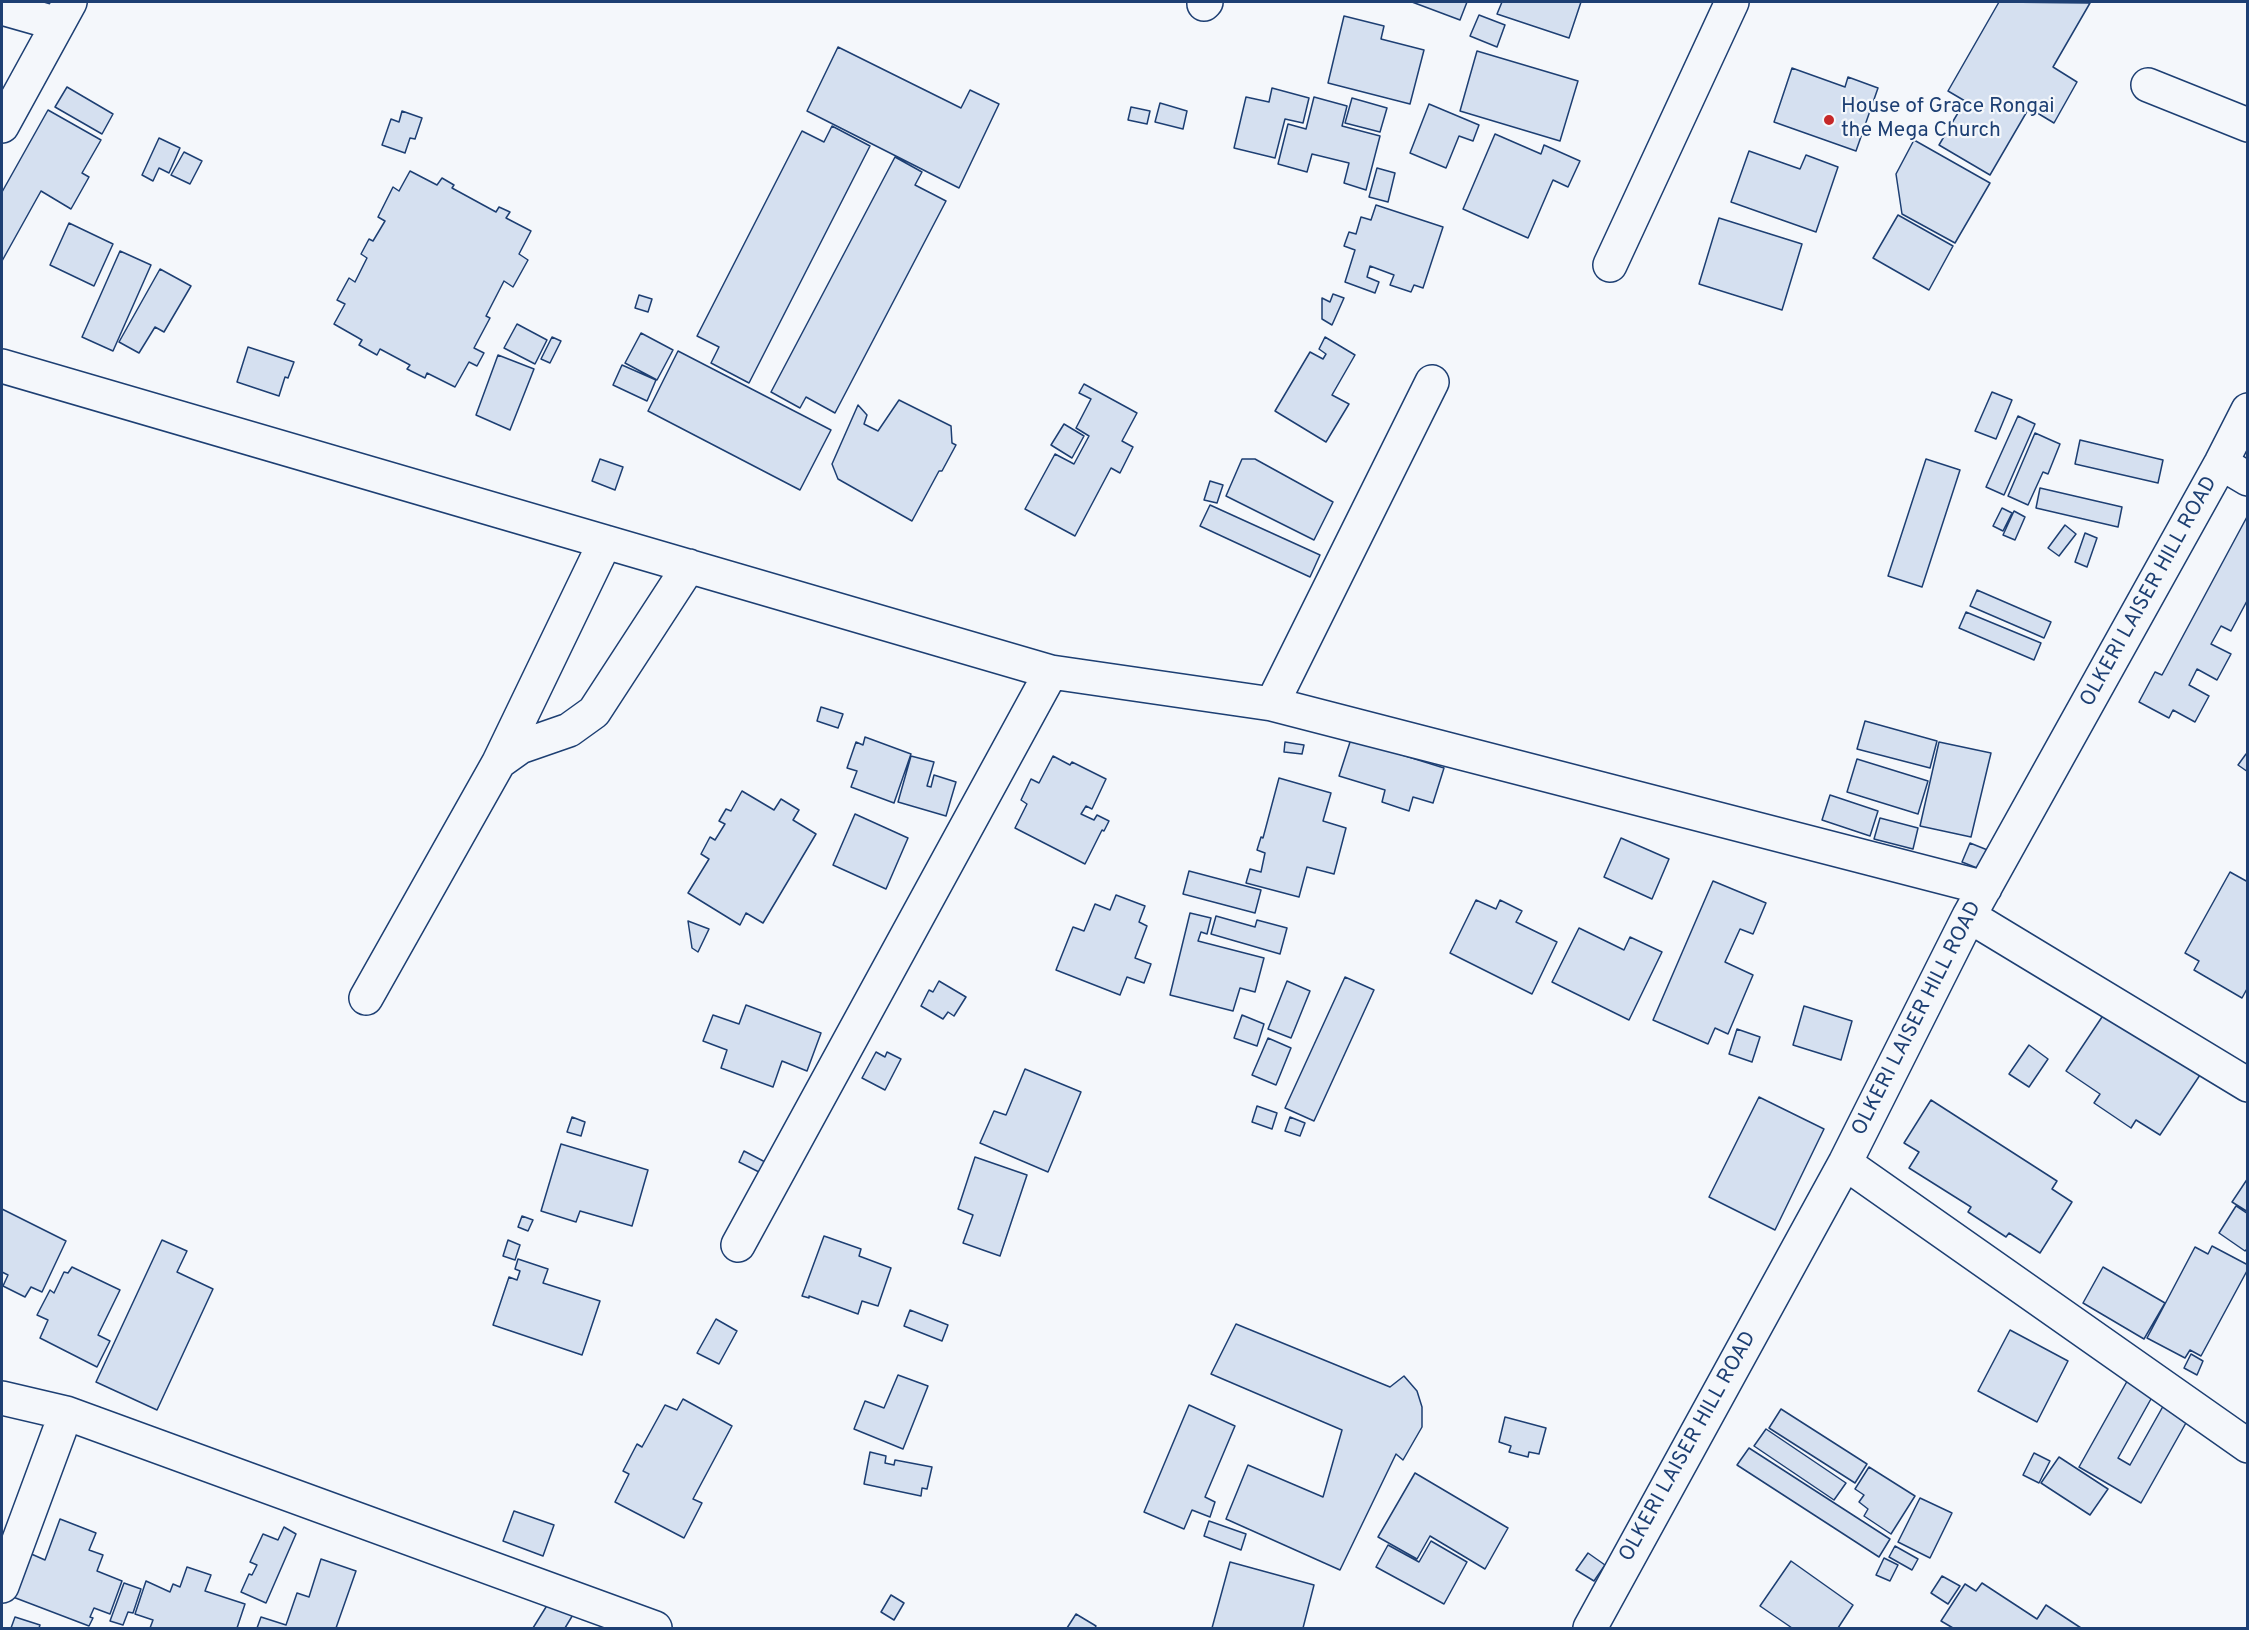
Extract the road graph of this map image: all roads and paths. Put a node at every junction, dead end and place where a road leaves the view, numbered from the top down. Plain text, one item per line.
1 (1732, 2) edge
2 (2, 8) edge
3 (64, 13) edge
4 (2148, 84) dead end
5 (2247, 125) edge
6 (2, 126) edge
7 (1610, 266) dead end
8 (2, 366) edge
9 (1432, 382) dead end
10 (2247, 410) edge
11 (2234, 471) edge
12 (605, 543) junction
13 (689, 566) junction
14 (1051, 672) junction
15 (1272, 704) junction
16 (499, 762) junction
17 (1985, 888) junction
18 (1969, 916) junction
19 (366, 998) dead end
20 (2247, 1085) edge
21 (1845, 1162) junction
22 (738, 1245) dead end
23 (2, 1398) edge
24 (66, 1413) junction
25 (2247, 1446) edge
26 (2, 1586) edge
27 (655, 1629) edge
28 (1590, 1629) edge

1 - 7 street
2 - 3 street
3 - 6 street
4 - 5 street
8 - 12 street
9 - 15 street
10 - 11 street, OLKERI LAISER HILL ROAD
11 - 17 street, OLKERI LAISER HILL ROAD
12 - 13 street
12 - 16 street
13 - 14 street
13 - 16 street
14 - 15 street
14 - 22 street
15 - 17 street
16 - 19 street
17 - 18 street, OLKERI LAISER HILL ROAD
18 - 20 street
18 - 21 street, OLKERI LAISER HILL ROAD
21 - 25 street
21 - 28 street, OLKERI LAISER HILL ROAD
23 - 24 street
24 - 26 street
24 - 27 street

